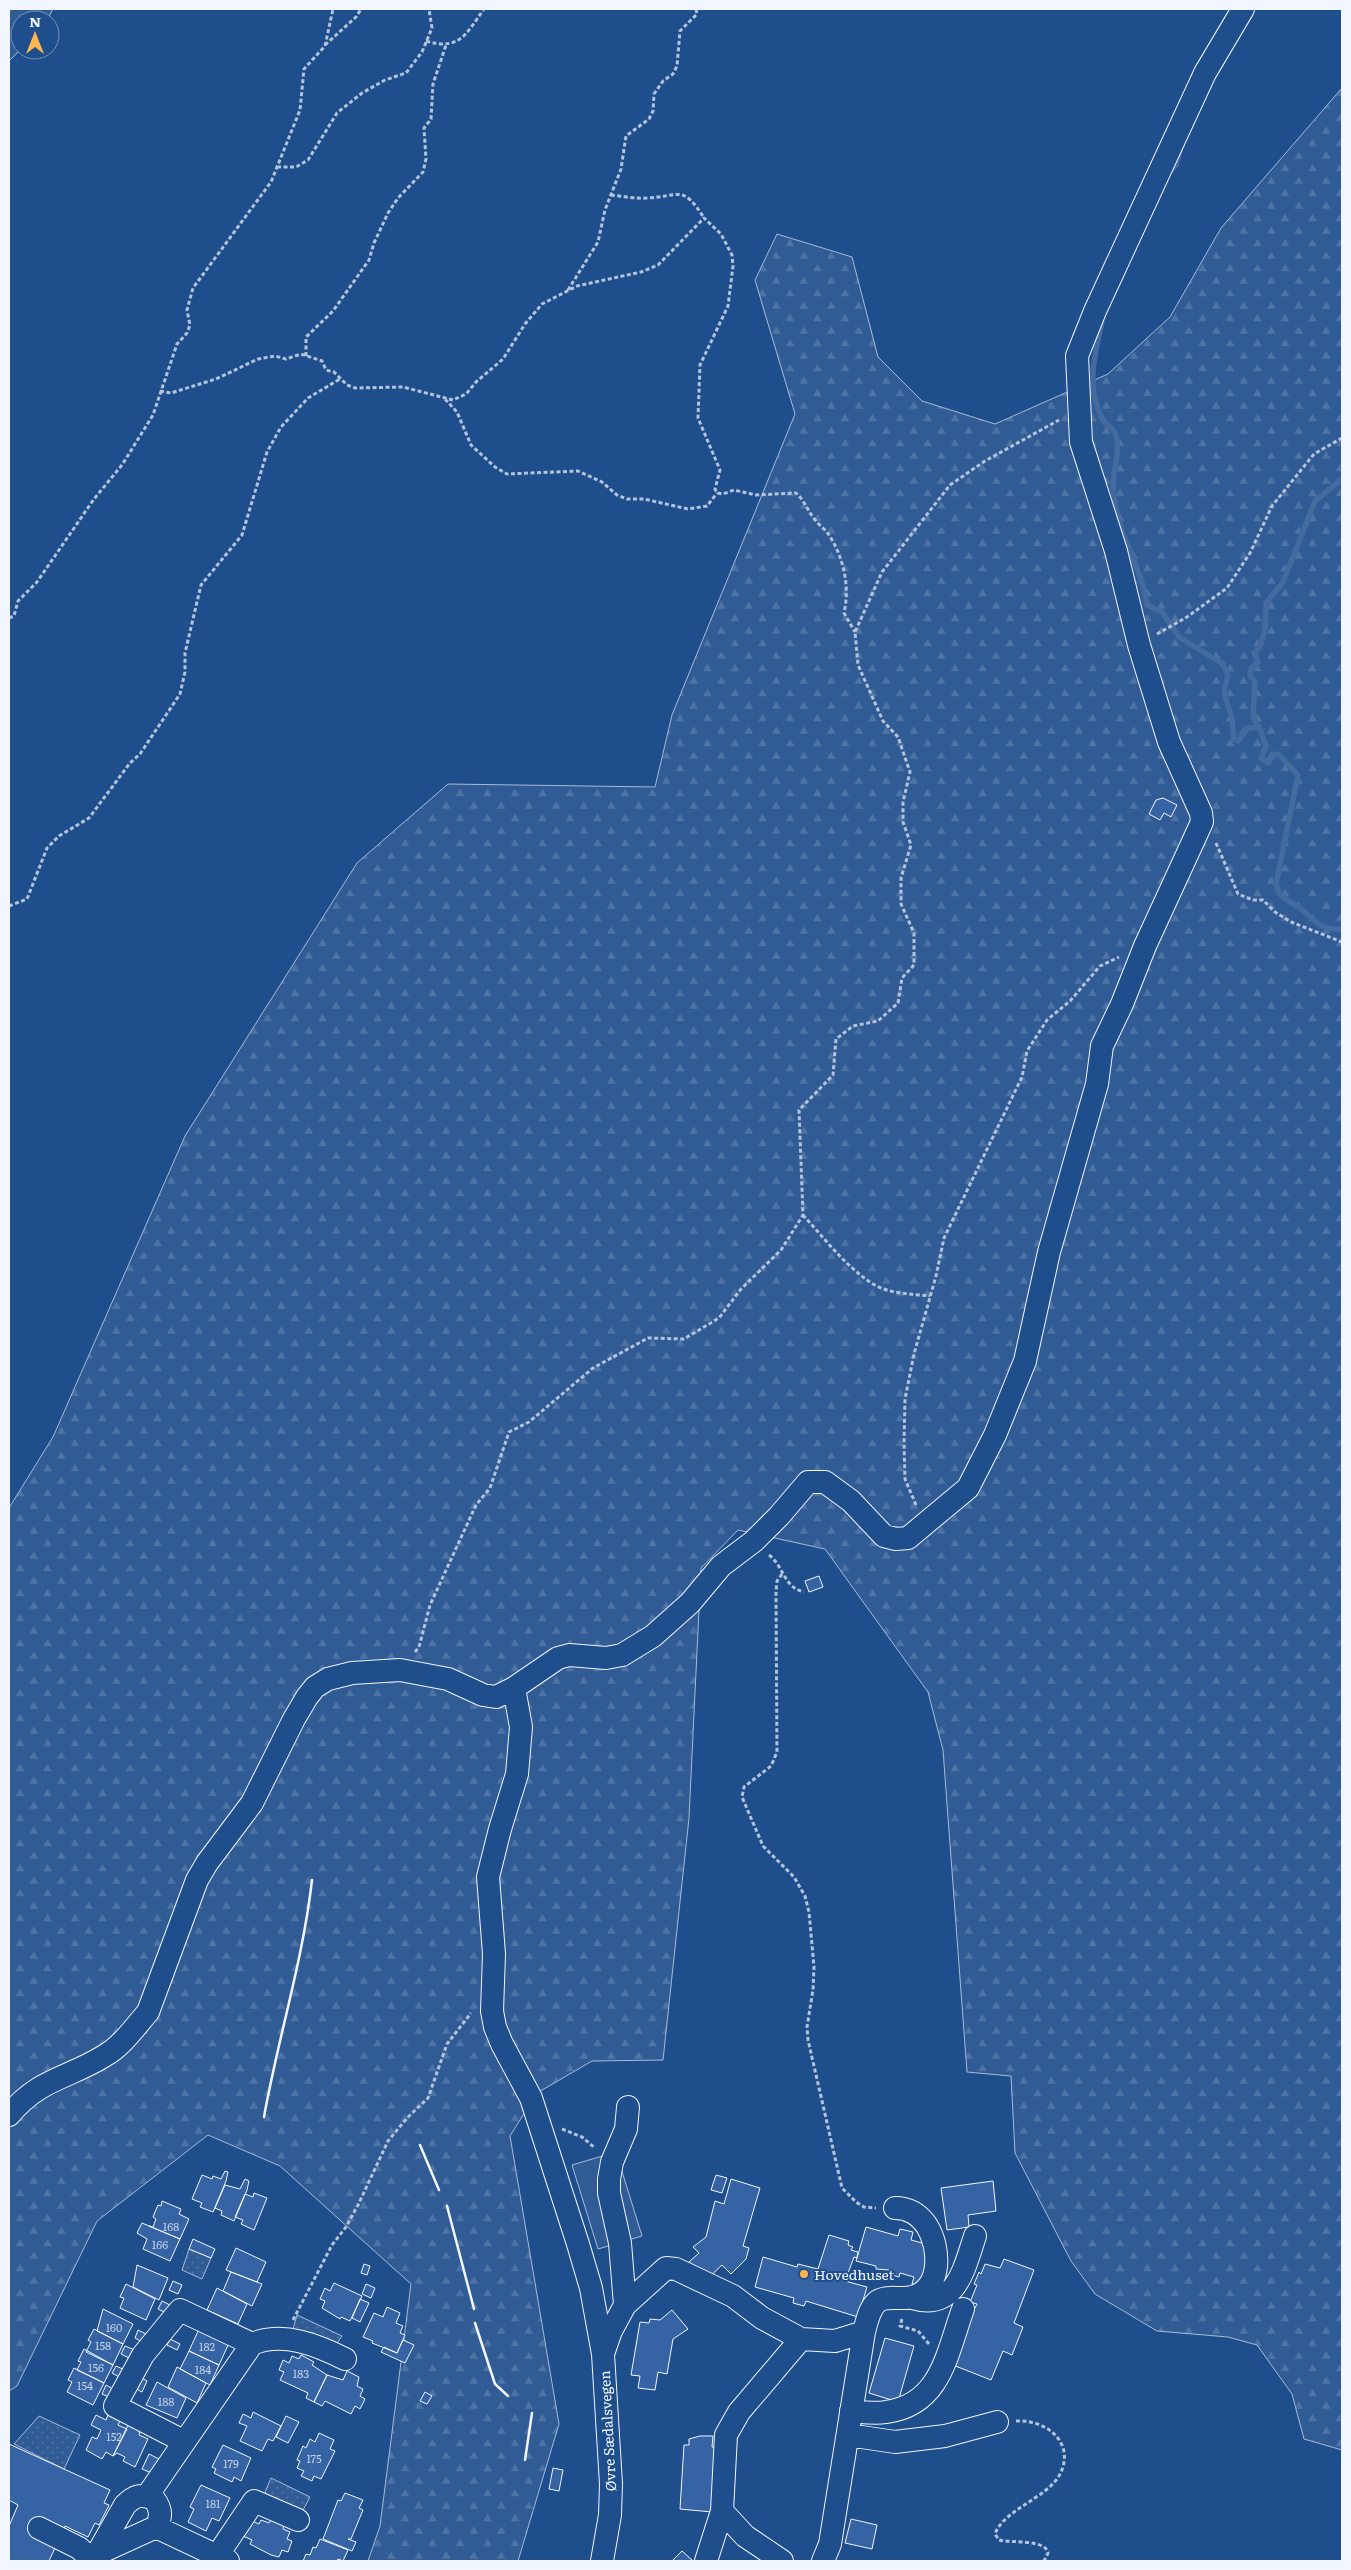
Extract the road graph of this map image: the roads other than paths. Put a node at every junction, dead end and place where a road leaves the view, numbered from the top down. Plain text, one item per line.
1 (1243, 9) edge
2 (514, 1688) junction
3 (628, 2107) dead end
4 (9, 2115) edge
5 (895, 2208) road end
6 (975, 2236) dead end
7 (912, 2298) junction
8 (625, 2305) junction
9 (963, 2309) dead end
10 (864, 2332) junction
11 (801, 2339) junction
12 (252, 2344) junction
13 (604, 2354) junction
14 (345, 2359) dead end
15 (851, 2411) junction
16 (997, 2422) road end
17 (848, 2435) junction
18 (183, 2442) junction
19 (147, 2496) junction
20 (722, 2511) junction
21 (298, 2520) dead end
22 (156, 2527) junction
23 (39, 2528) dead end
24 (94, 2559) edge
25 (223, 2559) edge
26 (602, 2561) edge
27 (706, 2561) edge
28 (782, 2561) edge
29 (824, 2561) edge

1 - 2 street
2 - 4 street
2 - 13 street
3 - 8 street
5 - 7 street
6 - 7 street
7 - 10 street
8 - 11 street, Øvre Sædalsvegen
8 - 13 street, Øvre Sædalsvegen
9 - 15 street
10 - 11 street, Øvre Sædalsvegen
10 - 15 street
11 - 20 street
12 - 14 street
12 - 18 street
12 - 18 street
13 - 26 street, Øvre Sædalsvegen
15 - 17 street
16 - 17 street
17 - 29 street
18 - 19 street
19 - 22 street
19 - 24 street
20 - 27 street
20 - 28 street
21 - 25 street
22 - 24 street
22 - 25 street
23 - 24 street

